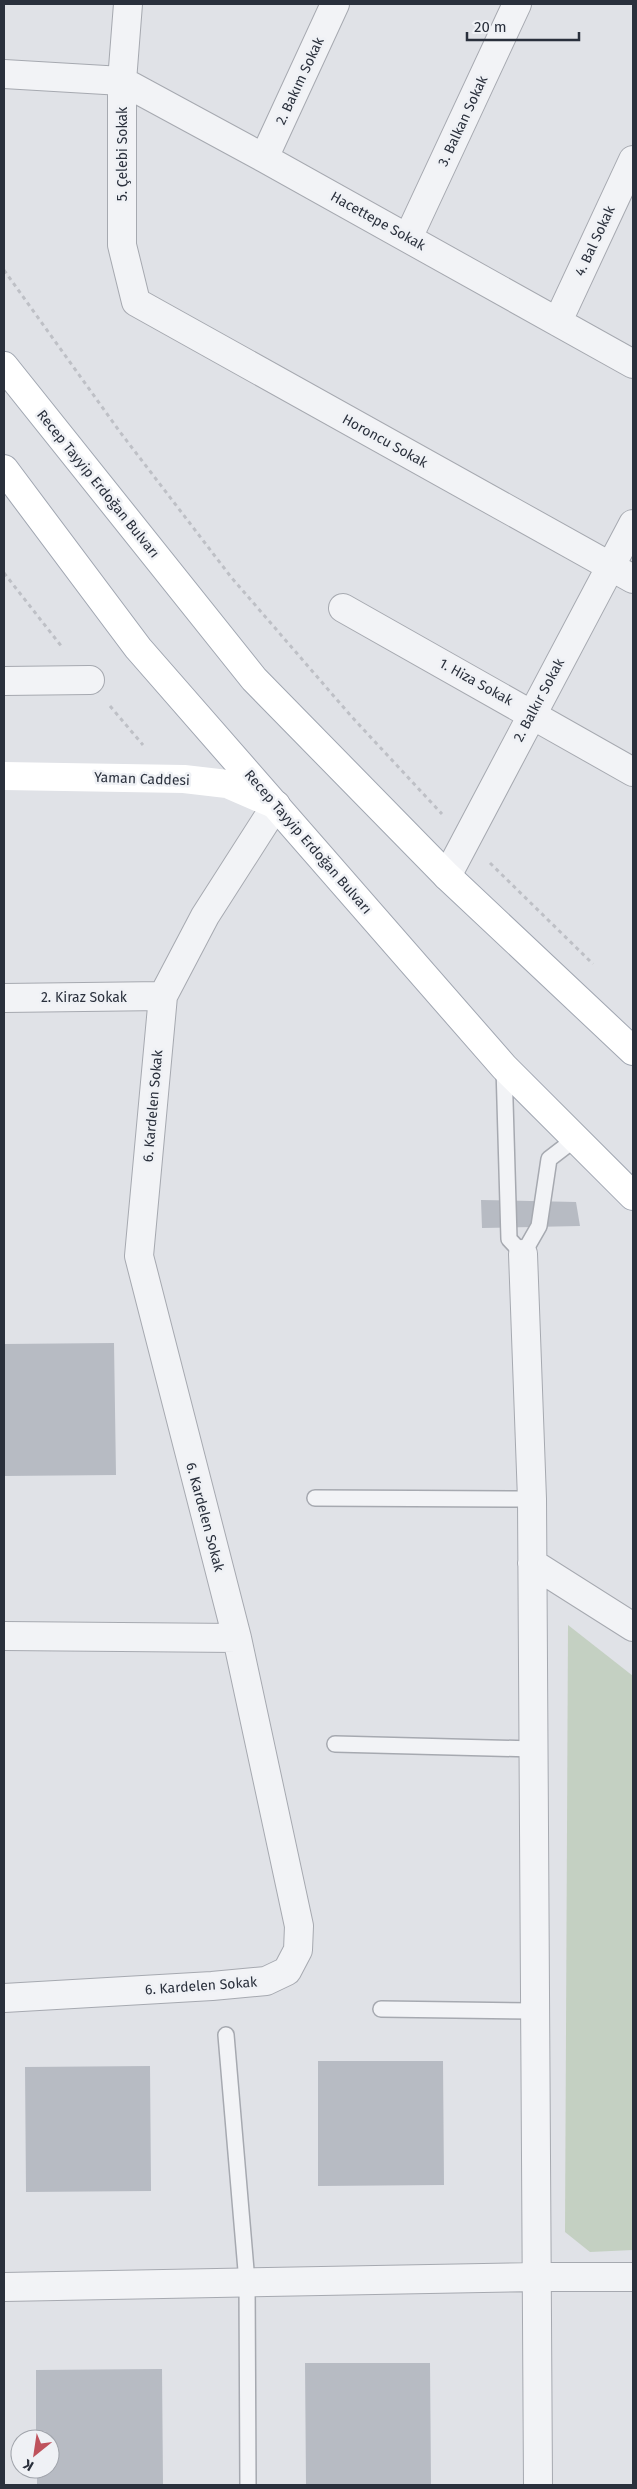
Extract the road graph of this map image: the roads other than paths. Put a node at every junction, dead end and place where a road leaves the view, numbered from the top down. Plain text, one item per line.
1 (128, 4) edge
2 (335, 4) edge
3 (517, 4) edge
4 (4, 74) edge
5 (122, 81) junction
6 (264, 158) junction
7 (633, 160) edge
8 (408, 238) junction
9 (136, 302) joint
10 (558, 321) junction
11 (633, 364) edge
12 (5, 369) edge
13 (4, 469) edge
14 (633, 524) edge
15 (622, 573) edge
16 (343, 608) dead end
17 (90, 680) dead end
18 (4, 682) edge
19 (532, 713) junction
20 (633, 772) edge
21 (4, 776) edge
22 (276, 805) junction
23 (446, 876) junction
24 (163, 996) junction
25 (4, 998) edge
26 (633, 1050) edge
27 (504, 1067) junction
28 (575, 1138) junction
29 (633, 1196) edge
30 (524, 1254) junction
31 (315, 1498) dead end
32 (532, 1499) junction
33 (532, 1562) junction
34 (633, 1627) edge
35 (4, 1636) edge
36 (238, 1638) junction
37 (335, 1744) dead end
38 (533, 1749) junction
39 (4, 1998) edge
40 (380, 2010) dead end
41 (535, 2011) junction
42 (226, 2035) dead end
43 (537, 2277) junction
44 (633, 2277) edge
45 (247, 2282) junction
46 (4, 2287) edge
47 (248, 2485) edge
48 (538, 2485) edge

1 - 5 street, 5. Çelebi Sokak
2 - 6 street, 2. Bakım Sokak
3 - 8 street, 3. Balkan Sokak
4 - 5 street
5 - 6 street, Hacettepe Sokak
5 - 9 street, 5. Çelebi Sokak
6 - 8 street, Hacettepe Sokak
7 - 10 street, 4. Bal Sokak
8 - 10 street, Hacettepe Sokak
9 - 15 street, Horoncu Sokak
10 - 11 street, Hacettepe Sokak
12 - 23 main road, Recep Tayyip Erdoğan Bulvarı
13 - 22 main road, Recep Tayyip Erdoğan Bulvarı
14 - 15 street, 2. Balkır Sokak
15 - 19 street, 2. Balkır Sokak
16 - 19 street, 1. Hiza Sokak
17 - 18 street
19 - 20 street, 1. Hiza Sokak
19 - 23 street, 2. Balkır Sokak
21 - 22 main road, Yaman Caddesi
22 - 24 street, 6. Kardelen Sokak
22 - 27 main road, Recep Tayyip Erdoğan Bulvarı
23 - 26 main road, Recep Tayyip Erdoğan Bulvarı
24 - 25 street, 2. Kiraz Sokak
24 - 36 street, 6. Kardelen Sokak
27 - 28 main road, Recep Tayyip Erdoğan Bulvarı
27 - 30 lane
28 - 29 main road, Recep Tayyip Erdoğan Bulvarı
28 - 30 lane
30 - 32 street
31 - 32 lane
32 - 33 street
33 - 34 street
33 - 38 street
35 - 36 street
36 - 39 street, 6. Kardelen Sokak
37 - 38 lane
38 - 41 street
40 - 41 lane
41 - 43 street
42 - 45 lane
43 - 44 street
43 - 45 street
43 - 48 street
45 - 46 street
45 - 47 lane

